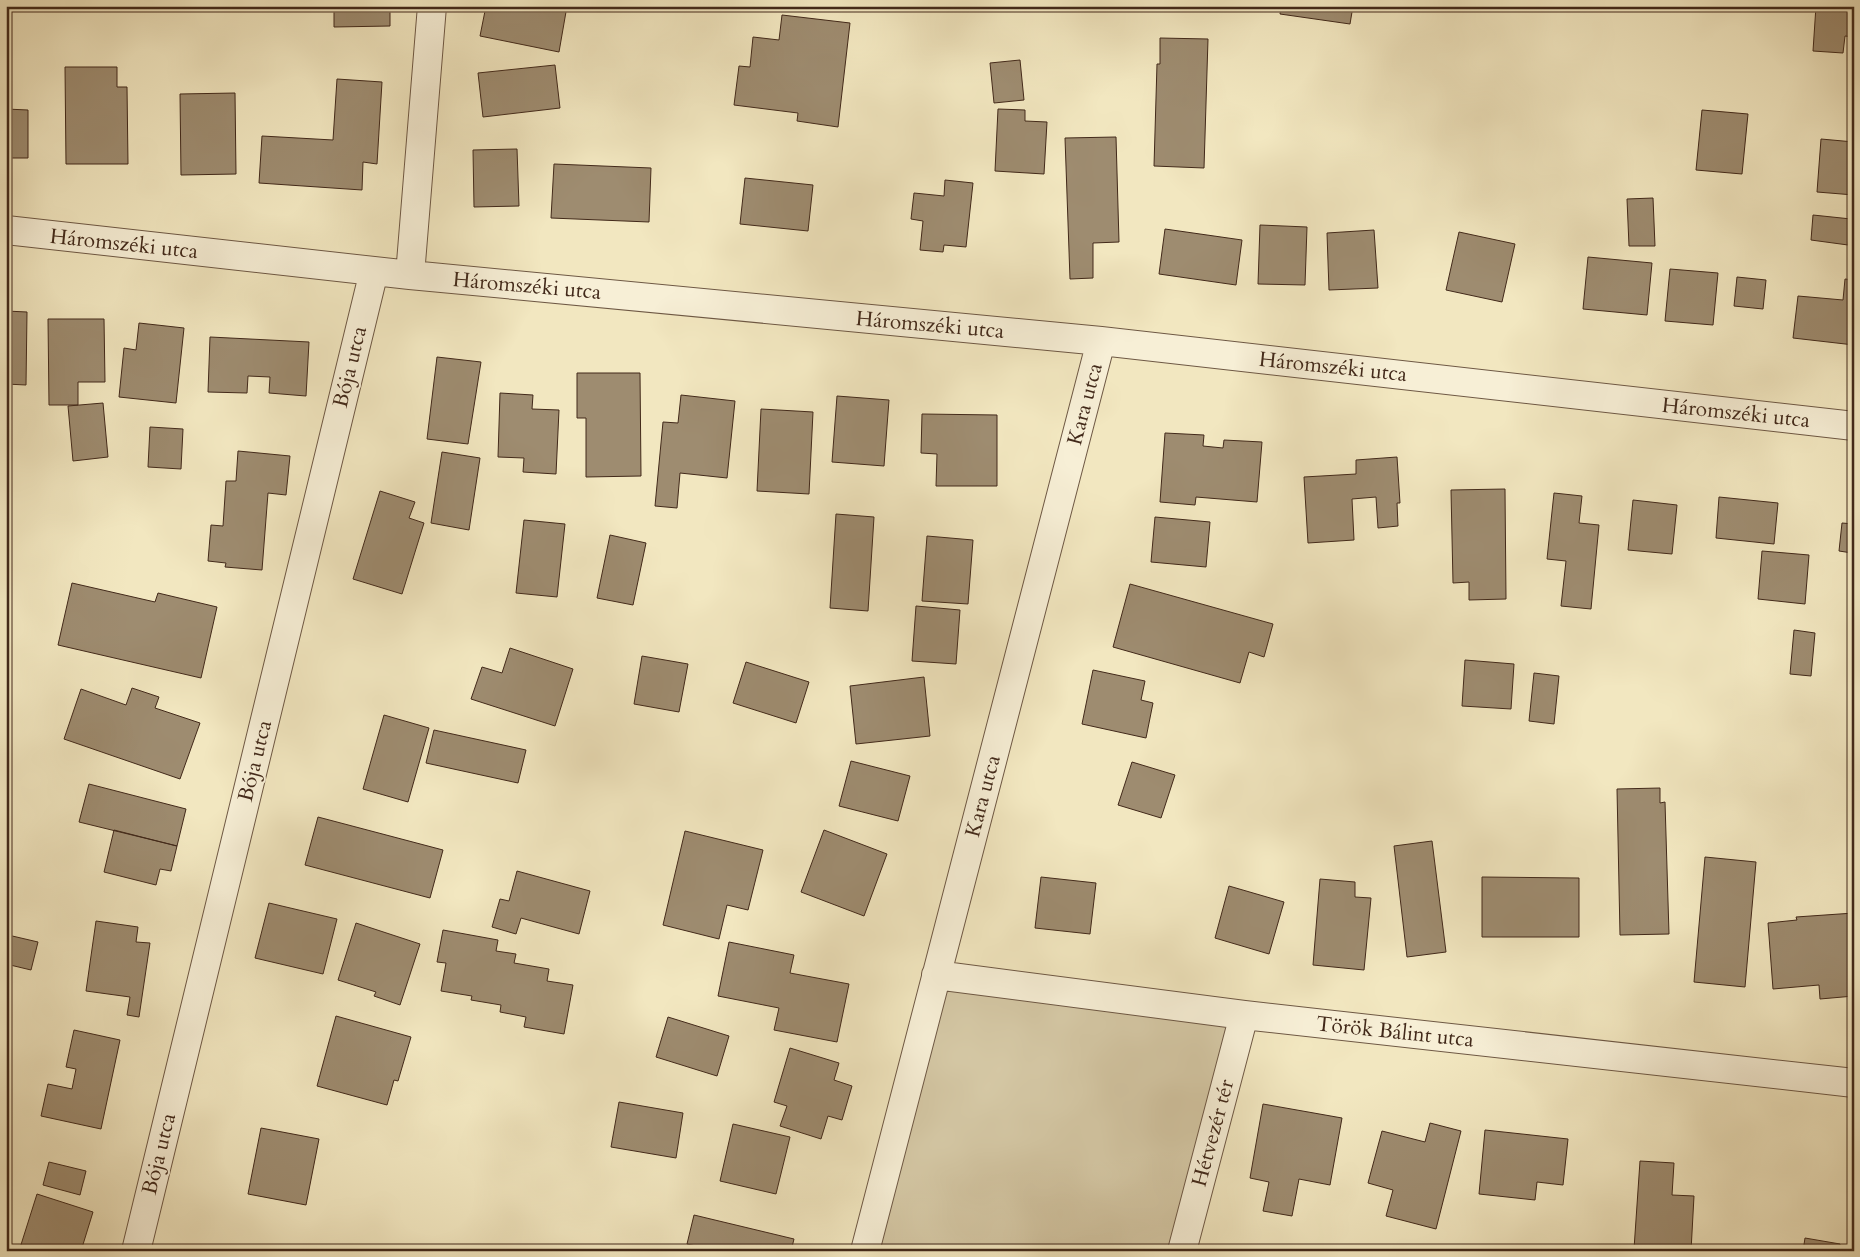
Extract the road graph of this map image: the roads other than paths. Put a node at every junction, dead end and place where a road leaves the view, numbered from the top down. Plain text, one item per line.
1 (432, 6) edge
2 (6, 230) edge
3 (374, 271) junction
4 (410, 275) junction
5 (1101, 341) junction
6 (1854, 426) edge
7 (936, 975) junction
8 (1244, 1015) junction
9 (1854, 1083) edge
10 (136, 1251) edge
11 (865, 1251) edge
12 (1182, 1251) edge

1 - 4 street
2 - 3 street, Háromszéki utca
3 - 4 street, Háromszéki utca
3 - 10 street, Bója utca
4 - 5 street, Háromszéki utca
5 - 6 street, Háromszéki utca
5 - 7 street, Kara utca
7 - 8 street, Török Bálint utca
7 - 11 street, Kara utca
8 - 9 street, Török Bálint utca
8 - 12 street, Hétvezér tér

